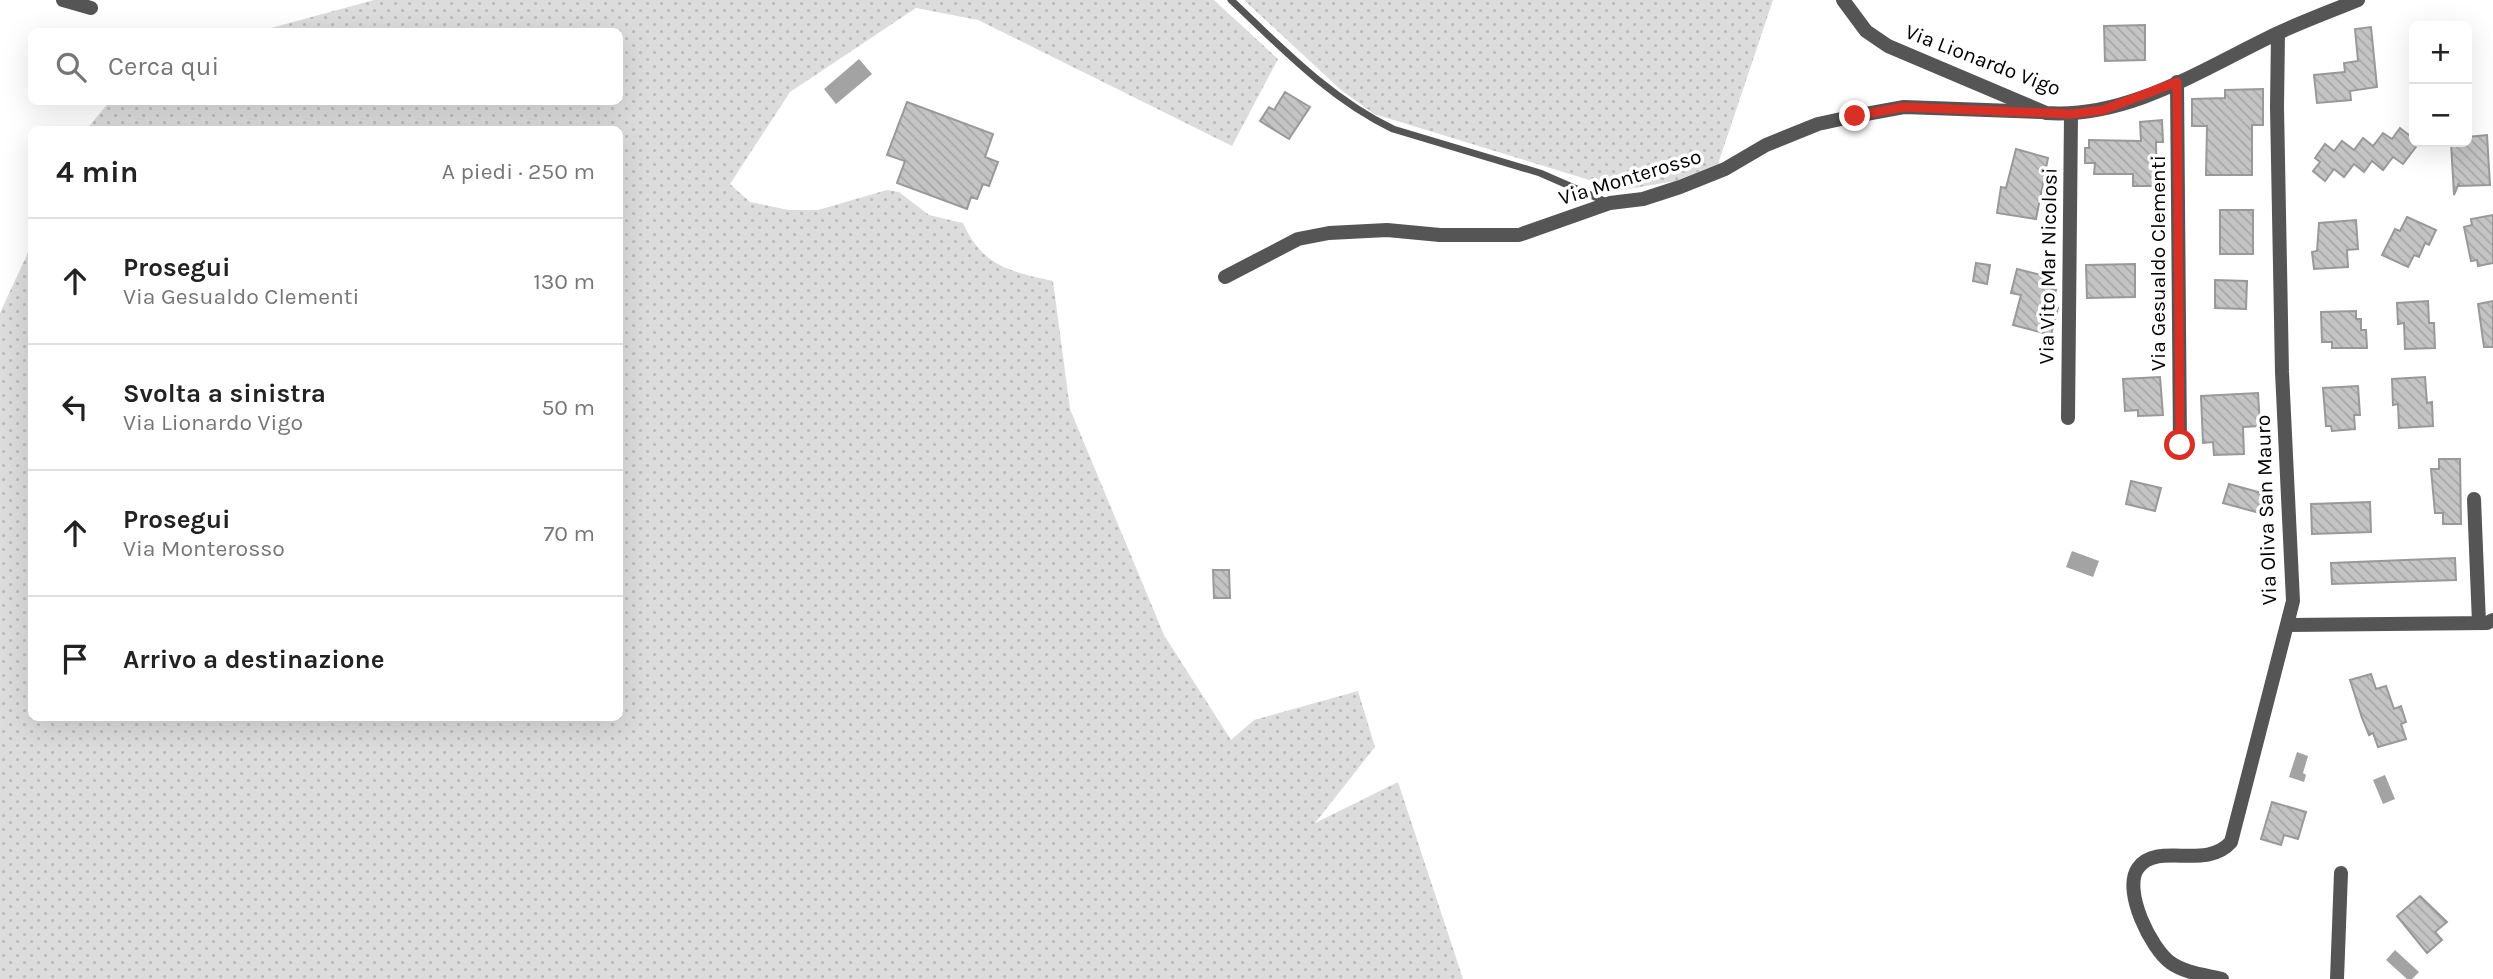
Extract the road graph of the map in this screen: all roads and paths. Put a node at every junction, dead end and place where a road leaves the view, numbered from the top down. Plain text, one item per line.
1 (63, 0) edge
2 (1231, 0) edge
3 (1843, 0) edge
4 (2358, 0) edge
5 (91, 8) dead end
6 (2278, 33) junction
7 (2177, 82) junction
8 (2046, 113) junction
9 (2071, 114) junction
10 (1610, 203) junction
11 (1225, 277) dead end
12 (2068, 418) dead end
13 (2180, 445) dead end
14 (2474, 499) dead end
15 (2486, 621) edge
16 (2288, 625) junction
17 (2341, 873) dead end
18 (2222, 979) edge
19 (2337, 979) edge

1 - 5 street
2 - 10 lane
3 - 8 street, Via Lionardo Vigo
4 - 6 street, Via Lionardo Vigo
6 - 7 street, Via Lionardo Vigo
6 - 16 street, Via Oliva San Mauro
7 - 9 street, Via Lionardo Vigo
7 - 13 street, Via Gesualdo Clementi
8 - 9 street, Via Lionardo Vigo
8 - 10 street, Via Monterosso
9 - 12 street, Via Vito Mar Nicolosi
10 - 11 street, Via Monterosso
14 - 15 street
15 - 16 street
16 - 18 street, Via Oliva San Mauro
17 - 19 street

